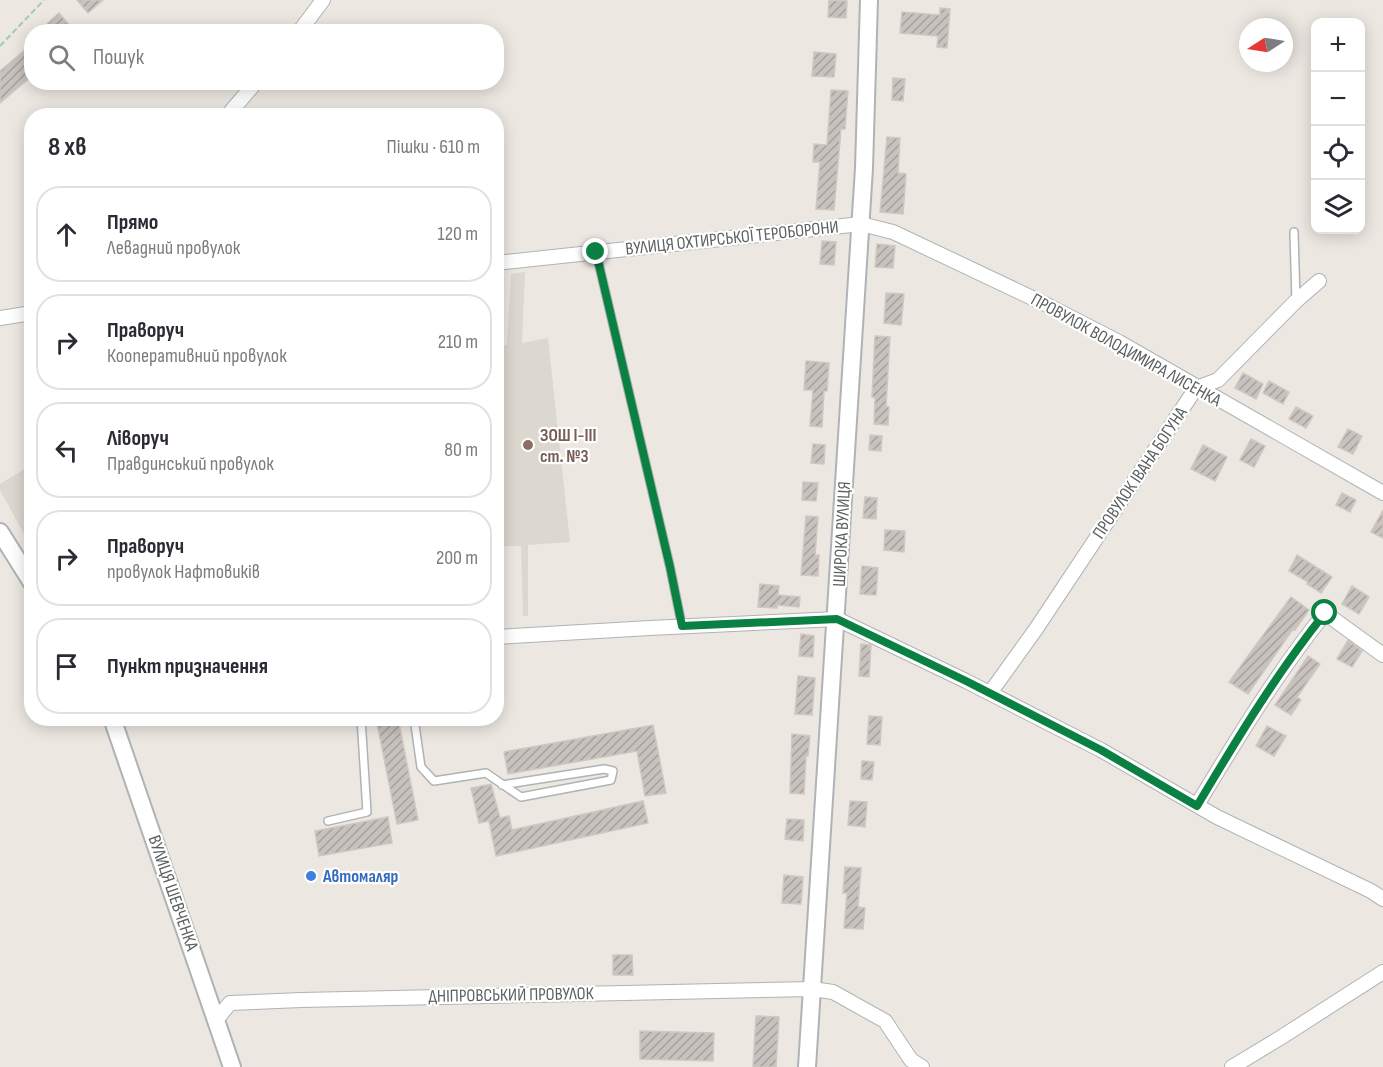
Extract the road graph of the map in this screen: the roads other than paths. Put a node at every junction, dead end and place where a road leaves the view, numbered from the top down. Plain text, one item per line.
1 (323, 0) edge
2 (869, 0) edge
3 (305, 24) edge
4 (249, 90) edge
5 (233, 108) edge
6 (861, 224) junction
7 (1294, 232) dead end
8 (596, 252) junction
9 (504, 261) edge
10 (1319, 280) dead end
11 (1296, 301) junction
12 (24, 314) edge
13 (0, 318) edge
14 (1197, 388) junction
15 (1383, 493) edge
16 (0, 532) edge
17 (24, 570) edge
18 (837, 619) junction
19 (682, 626) junction
20 (504, 637) edge
21 (1383, 655) edge
22 (990, 693) junction
23 (115, 726) edge
24 (362, 726) edge
25 (415, 726) edge
26 (502, 785) junction
27 (1197, 806) junction
28 (328, 821) dead end
29 (1383, 899) edge
30 (1383, 972) edge
31 (812, 989) junction
32 (217, 1019) junction
33 (232, 1067) edge
34 (807, 1067) edge
35 (922, 1067) edge
36 (1232, 1067) edge

1 - 3 street
2 - 6 street, ШИРОКА ВУЛИЦЯ
4 - 5 street
6 - 8 street, ВУЛИЦЯ ОХТИРСЬКОЇ ТЕРОБОРОНИ
6 - 14 street, ПРОВУЛОК ВОЛОДИМИРА ЛИСЕНКА
6 - 18 street, ШИРОКА ВУЛИЦЯ
7 - 11 lane
8 - 9 street, ВУЛИЦЯ ОХТИРСЬКОЇ ТЕРОБОРОНИ
8 - 19 lane
10 - 11 street, ПРОВУЛОК ІВАНА БОГУНА
11 - 14 street, ПРОВУЛОК ІВАНА БОГУНА
12 - 13 street
14 - 15 street, ПРОВУЛОК ВОЛОДИМИРА ЛИСЕНКА
14 - 22 street, ПРОВУЛОК ІВАНА БОГУНА
16 - 17 street
18 - 19 street
18 - 22 street
18 - 31 street, ШИРОКА ВУЛИЦЯ
19 - 20 street
21 - 27 street
22 - 27 street
23 - 32 street, ВУЛИЦЯ ШЕВЧЕНКА
24 - 28 lane
25 - 26 lane
26 - 26 lane
27 - 29 street
30 - 36 street
31 - 32 street, ДНІПРОВСЬКИЙ ПРОВУЛОК
31 - 34 street, ШИРОКА ВУЛИЦЯ
31 - 35 street, ДНІПРОВСЬКИЙ ПРОВУЛОК
32 - 33 street, ВУЛИЦЯ ШЕВЧЕНКА

